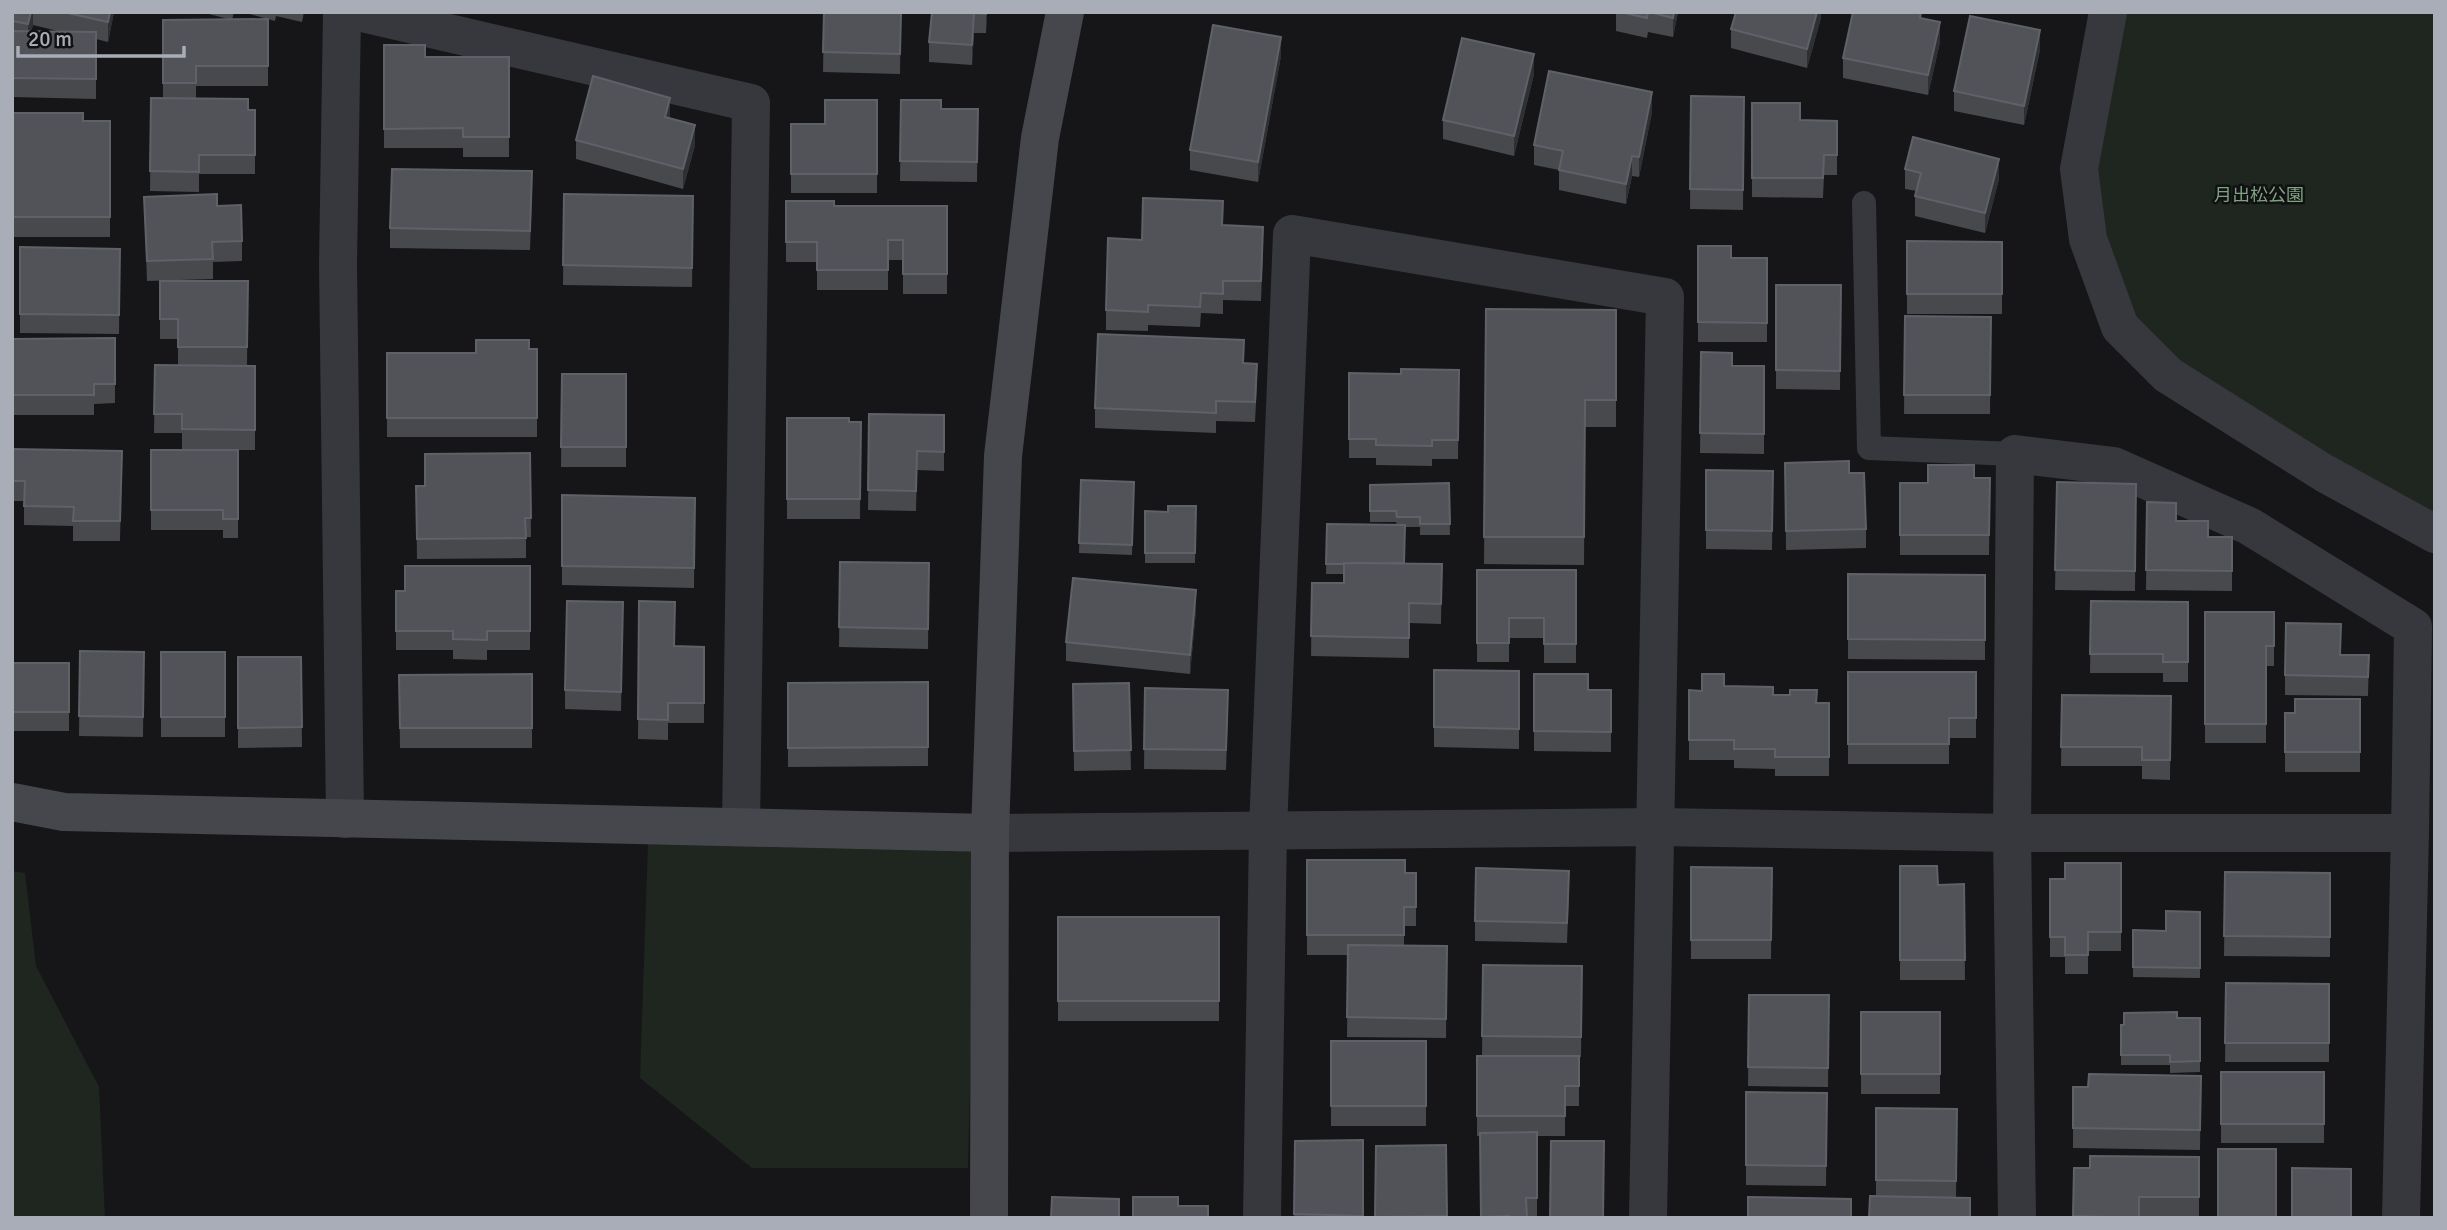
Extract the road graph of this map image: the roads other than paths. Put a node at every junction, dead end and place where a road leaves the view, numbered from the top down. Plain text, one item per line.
1 (342, 12) edge
2 (358, 12) edge
3 (1065, 12) edge
4 (2108, 12) edge
5 (1864, 203) dead end
6 (2015, 454) junction
7 (2435, 534) edge
8 (12, 802) edge
9 (345, 819) junction
10 (741, 827) junction
11 (1658, 827) junction
12 (1268, 830) junction
13 (990, 832) junction
14 (2012, 832) junction
15 (2410, 833) junction
16 (989, 1218) edge
17 (1262, 1218) edge
18 (1648, 1218) edge
19 (2017, 1218) edge
20 (2402, 1218) edge

1 - 9 street
2 - 10 street
3 - 13 street
4 - 7 street
5 - 6 lane
6 - 14 street
6 - 15 street
8 - 9 street
9 - 10 street
10 - 13 street
11 - 12 street
11 - 12 street
11 - 14 street
11 - 18 street
12 - 13 street
12 - 17 street
13 - 16 street
14 - 15 street
14 - 19 street
15 - 20 street

